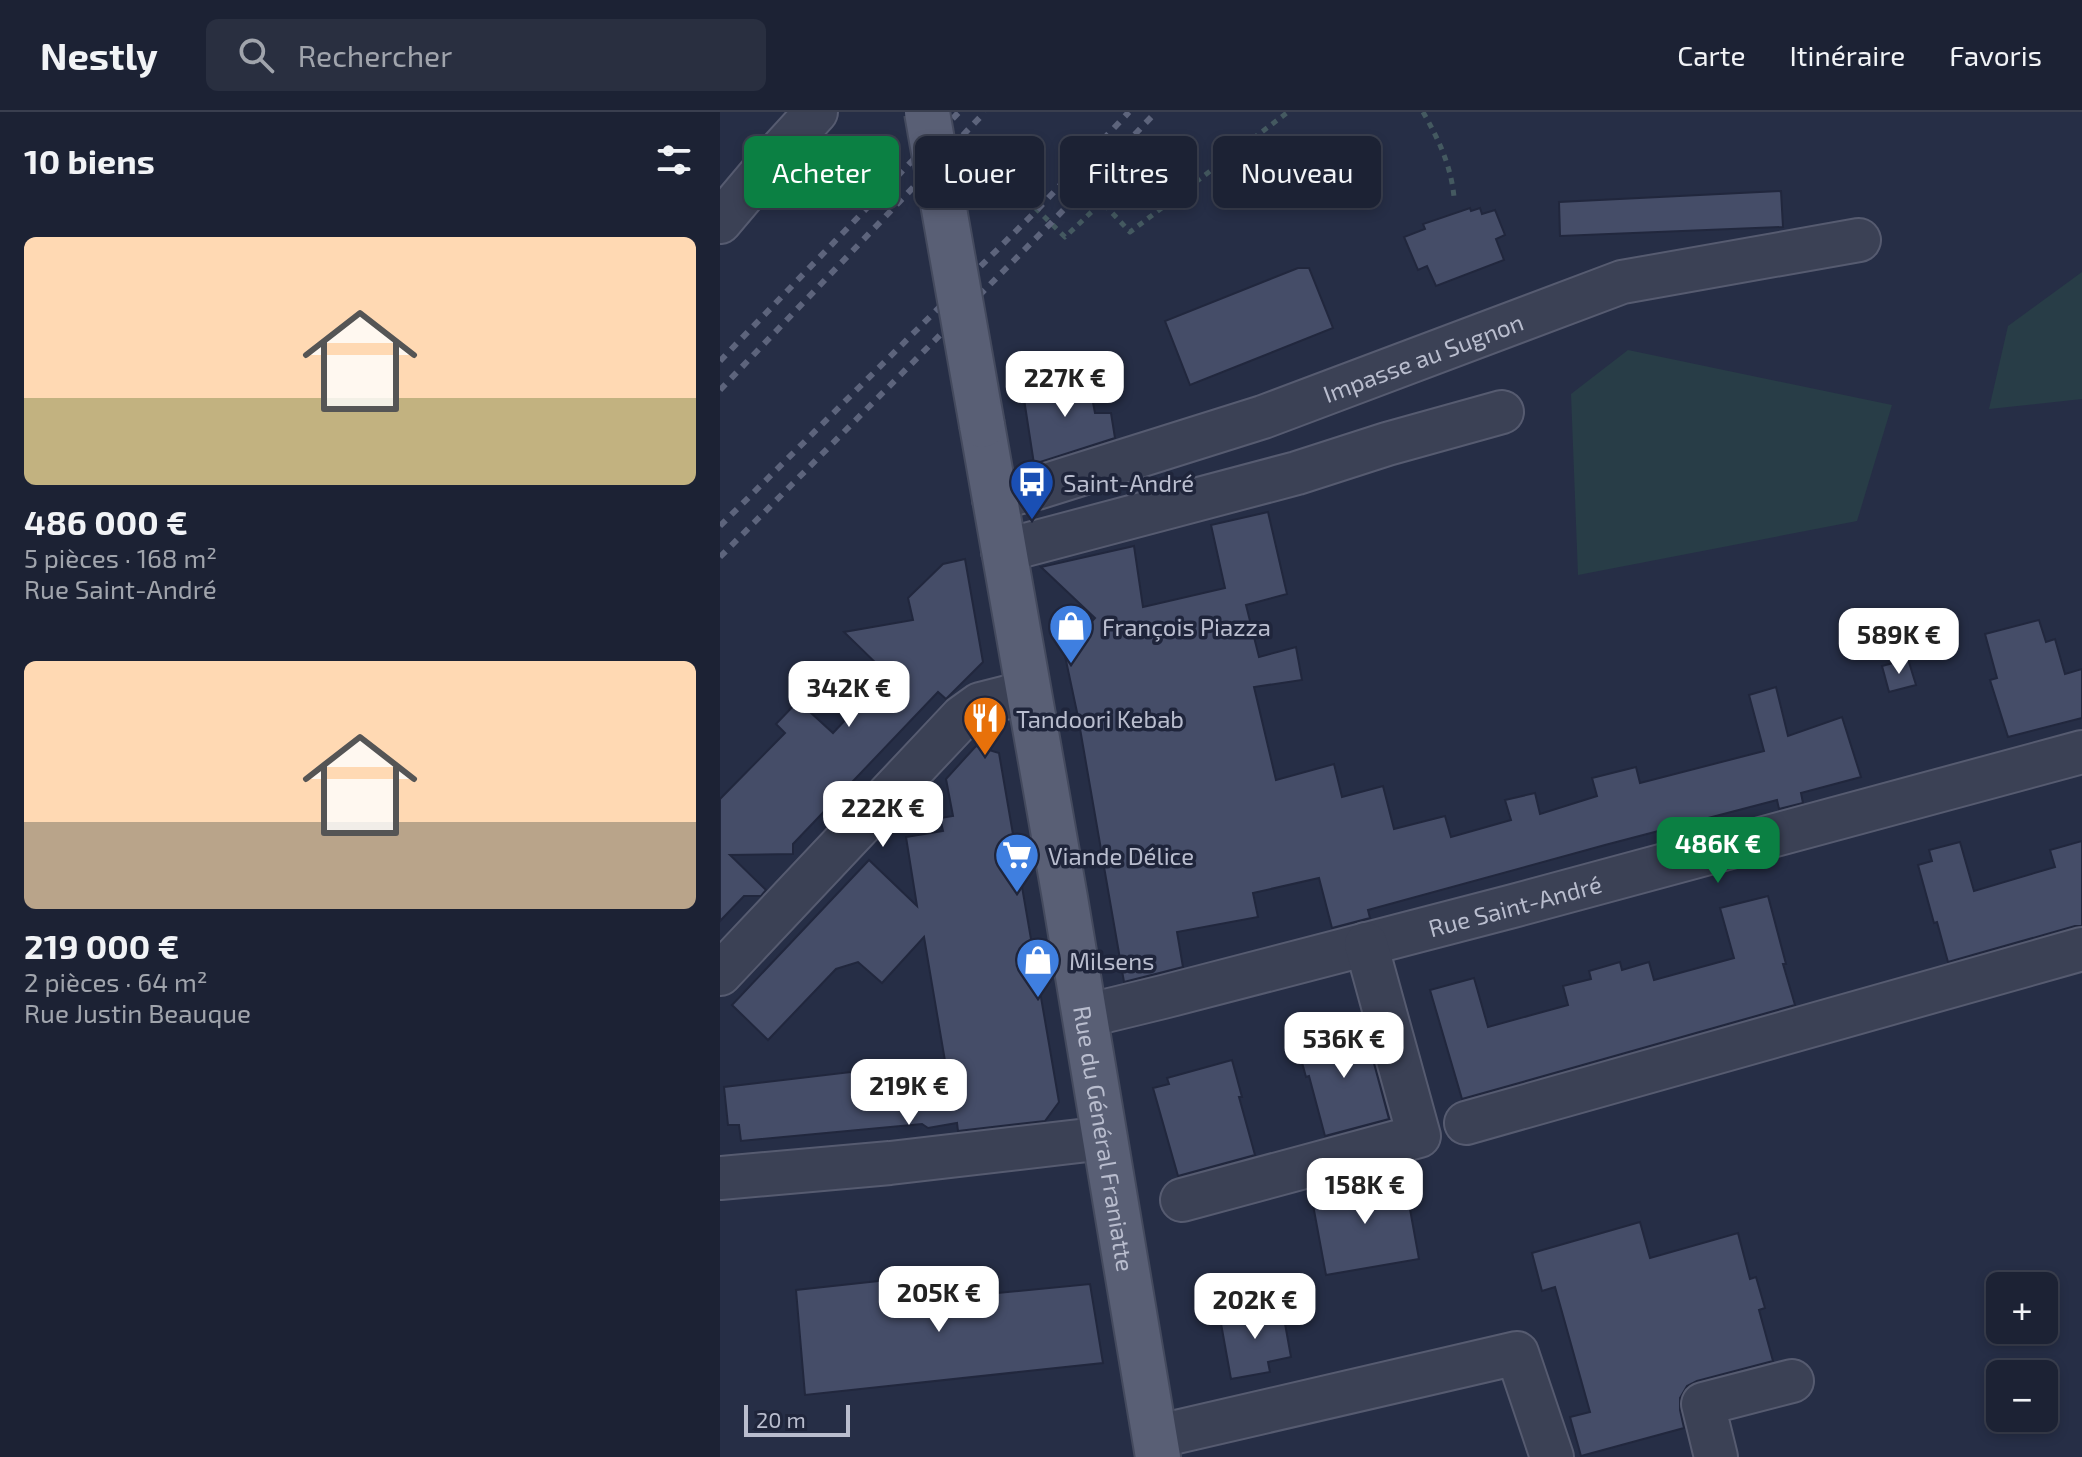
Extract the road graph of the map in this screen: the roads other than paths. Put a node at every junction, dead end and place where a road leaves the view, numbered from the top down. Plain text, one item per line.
1 (927, 112) edge
2 (793, 120) edge
3 (720, 222) edge
4 (1859, 240) dead end
5 (1502, 412) dead end
6 (994, 499) junction
7 (1003, 551) junction
8 (1028, 692) junction
9 (2082, 752) edge
10 (1366, 944) junction
11 (2082, 949) edge
12 (720, 974) edge
13 (1085, 1016) junction
14 (1466, 1123) dead end
15 (1105, 1138) junction
16 (720, 1178) edge
17 (1182, 1200) dead end
18 (1792, 1381) dead end
19 (1223, 1440) edge
20 (1156, 1447) edge
21 (1552, 1457) edge
22 (1716, 1457) edge

1 - 6 main road, Rue du Général Franiatte, bridge
2 - 3 street
4 - 6 street, Impasse au Sugnon
5 - 7 street
6 - 7 main road, Rue du Général Franiatte
7 - 8 main road, Rue du Général Franiatte
8 - 12 street
8 - 13 main road, Rue du Général Franiatte
9 - 10 street, Rue Saint-André
10 - 13 street, Rue Saint-André
10 - 17 street
11 - 14 street
13 - 15 main road, Rue du Général Franiatte
15 - 16 street
15 - 20 main road, Rue du Général Franiatte
18 - 22 street
19 - 20 street
19 - 21 street

